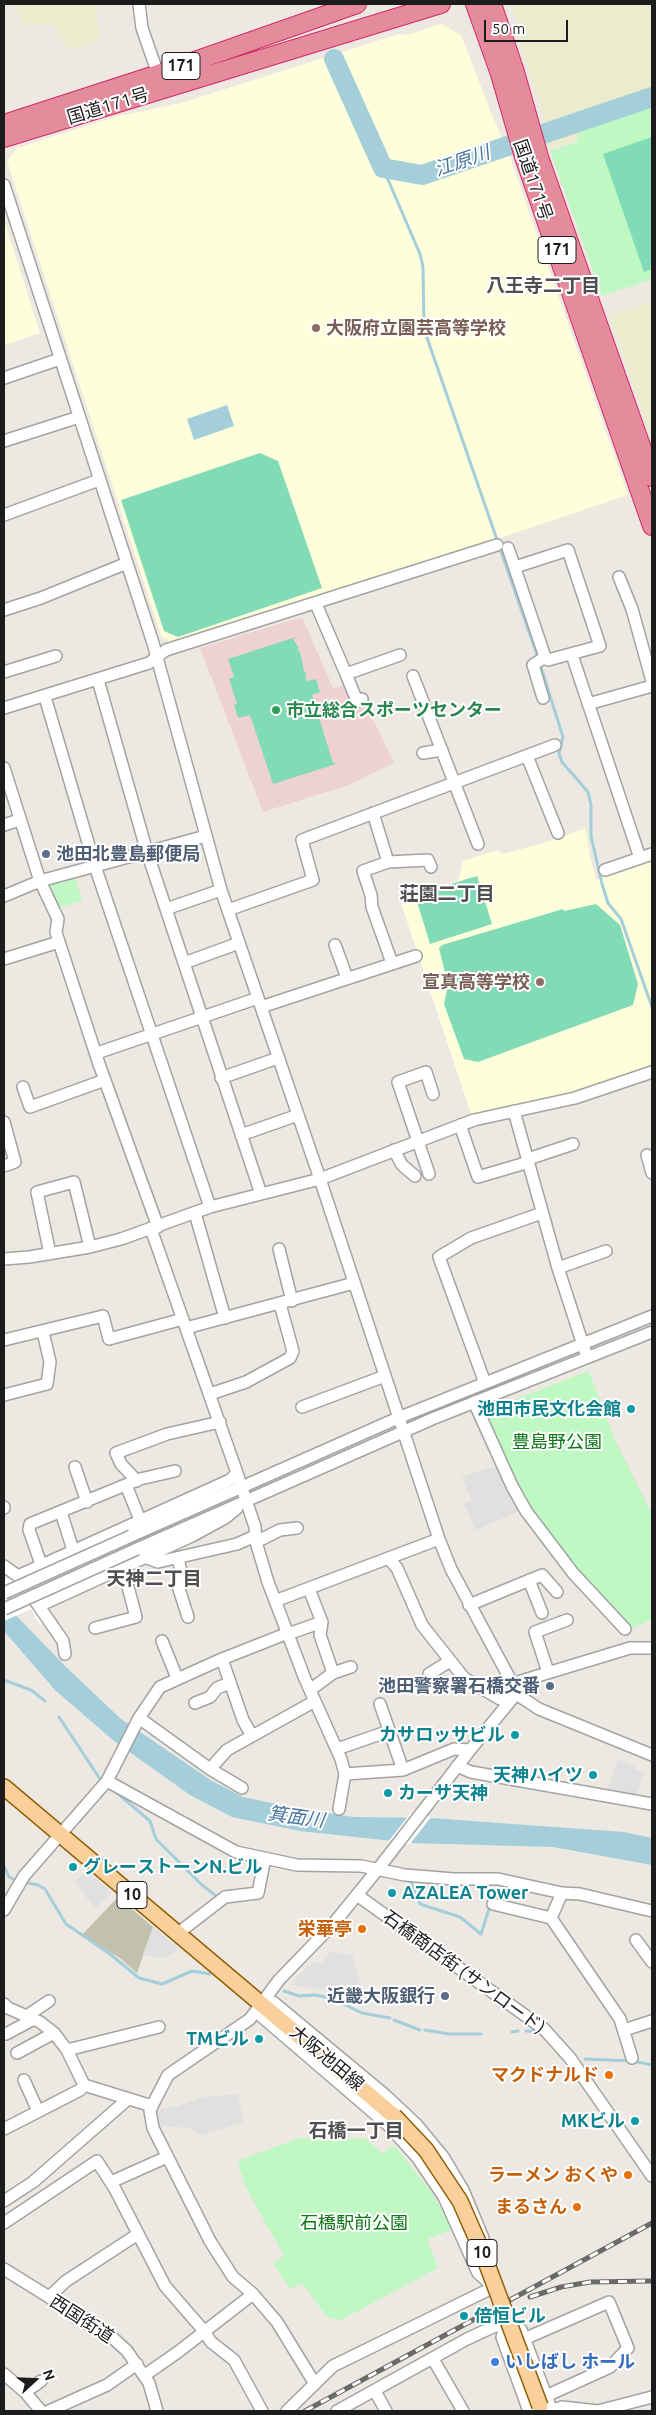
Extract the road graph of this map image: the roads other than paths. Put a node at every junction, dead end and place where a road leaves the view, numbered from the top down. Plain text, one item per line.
1 (139, 4) edge
2 (357, 4) edge
3 (441, 4) edge
4 (475, 4) edge
5 (492, 4) edge
6 (158, 74) junction
7 (4, 124) edge
8 (4, 138) edge
9 (4, 185) edge
10 (60, 360) junction
11 (4, 378) edge
12 (79, 417) junction
13 (4, 441) edge
14 (652, 477) edge
15 (99, 480) junction
16 (647, 493) edge
17 (4, 515) edge
18 (652, 526) edge
19 (127, 563) junction
20 (515, 567) junction
21 (619, 577) dead end
22 (316, 604) junction
23 (4, 610) edge
24 (400, 654) dead end
25 (572, 654) junction
26 (56, 656) dead end
27 (157, 657) junction
28 (545, 657) junction
29 (4, 672) edge
30 (346, 674) junction
31 (412, 676) dead end
32 (98, 680) junction
33 (652, 681) edge
34 (652, 686) edge
35 (45, 697) junction
36 (543, 698) dead end
37 (362, 699) dead end
38 (588, 704) junction
39 (4, 708) edge
40 (555, 745) dead end
41 (442, 750) junction
42 (423, 753) dead end
43 (527, 756) junction
44 (4, 768) edge
45 (454, 783) junction
46 (373, 813) junction
47 (19, 820) junction
48 (4, 825) edge
49 (558, 833) dead end
50 (206, 836) junction
51 (478, 844) dead end
52 (147, 852) junction
53 (652, 854) edge
54 (640, 858) junction
55 (388, 862) junction
56 (95, 866) junction
57 (431, 867) dead end
58 (605, 870) dead end
59 (40, 881) junction
60 (221, 890) junction
61 (4, 896) edge
62 (166, 909) junction
63 (228, 910) junction
64 (59, 942) junction
65 (239, 944) junction
66 (335, 945) dead end
67 (416, 956) dead end
68 (4, 959) edge
69 (184, 963) junction
70 (392, 963) junction
71 (347, 978) junction
72 (260, 1003) junction
73 (201, 1018) junction
74 (152, 1034) junction
75 (97, 1053) junction
76 (278, 1058) junction
77 (652, 1072) edge
78 (221, 1078) junction
79 (105, 1080) junction
80 (23, 1087) dead end
81 (433, 1094) dead end
82 (514, 1110) junction
83 (298, 1115) junction
84 (4, 1122) edge
85 (460, 1125) junction
86 (241, 1135) junction
87 (418, 1140) junction
88 (573, 1144) dead end
89 (394, 1150) junction
90 (649, 1157) edge
91 (528, 1160) junction
92 (4, 1166) edge
93 (652, 1173) edge
94 (429, 1174) dead end
95 (415, 1176) dead end
96 (320, 1179) junction
97 (261, 1194) junction
98 (210, 1207) junction
99 (195, 1213) junction
100 (542, 1213) junction
101 (155, 1228) junction
102 (90, 1247) junction
103 (279, 1249) dead end
104 (606, 1251) dead end
105 (50, 1254) junction
106 (4, 1259) edge
107 (558, 1268) junction
108 (354, 1283) junction
109 (286, 1302) junction
110 (652, 1316) edge
111 (225, 1318) junction
112 (184, 1324) junction
113 (43, 1332) junction
114 (652, 1332) edge
115 (4, 1340) edge
116 (582, 1344) junction
117 (588, 1358) junction
118 (385, 1376) junction
119 (485, 1383) junction
120 (210, 1394) junction
121 (4, 1395) edge
122 (474, 1402) junction
123 (302, 1407) dead end
124 (398, 1418) junction
125 (220, 1422) junction
126 (403, 1432) junction
127 (75, 1467) dead end
128 (175, 1471) dead end
129 (237, 1473) junction
130 (132, 1483) junction
131 (241, 1486) junction
132 (246, 1500) junction
133 (87, 1502) junction
134 (61, 1512) junction
135 (140, 1520) junction
136 (297, 1528) dead end
137 (255, 1539) junction
138 (439, 1539) junction
139 (73, 1550) junction
140 (145, 1558) junction
141 (178, 1558) junction
142 (389, 1558) junction
143 (41, 1564) junction
144 (4, 1566) edge
145 (123, 1568) junction
146 (18, 1576) junction
147 (529, 1580) junction
148 (310, 1589) junction
149 (556, 1592) dead end
150 (4, 1593) edge
151 (276, 1601) junction
152 (469, 1605) junction
153 (39, 1606) junction
154 (4, 1609) edge
155 (542, 1613) dead end
156 (188, 1617) dead end
157 (567, 1620) dead end
158 (322, 1622) junction
159 (95, 1628) dead end
160 (625, 1629) dead end
161 (288, 1633) junction
162 (162, 1641) dead end
163 (652, 1648) edge
164 (65, 1654) dead end
165 (222, 1659) junction
166 (450, 1661) junction
167 (351, 1667) dead end
168 (548, 1672) junction
169 (333, 1674) junction
170 (429, 1674) dead end
171 (178, 1678) junction
172 (230, 1683) junction
173 (310, 1690) junction
174 (516, 1694) junction
175 (316, 1701) junction
176 (195, 1703) dead end
177 (380, 1704) dead end
178 (138, 1720) junction
179 (389, 1731) junction
180 (252, 1736) junction
181 (337, 1749) junction
182 (470, 1750) junction
183 (652, 1755) edge
184 (457, 1766) junction
185 (210, 1769) junction
186 (403, 1770) junction
187 (344, 1774) junction
188 (108, 1782) junction
189 (4, 1787) edge
190 (242, 1788) dead end
191 (652, 1804) edge
192 (338, 1809) dead end
193 (61, 1836) junction
194 (265, 1858) junction
195 (378, 1869) junction
196 (562, 1894) junction
197 (357, 1895) junction
198 (493, 1904) dead end
199 (4, 1910) edge
200 (652, 1911) edge
201 (551, 1918) junction
202 (177, 1934) junction
203 (636, 1940) dead end
204 (652, 1962) edge
205 (49, 2000) dead end
206 (261, 2003) junction
207 (4, 2004) edge
208 (28, 2018) junction
209 (652, 2021) edge
210 (159, 2027) dead end
211 (624, 2030) junction
212 (54, 2033) junction
213 (6, 2034) dead end
214 (67, 2050) junction
215 (17, 2052) dead end
216 (632, 2058) dead end
217 (24, 2080) dead end
218 (84, 2085) junction
219 (128, 2099) junction
220 (152, 2106) junction
221 (38, 2111) junction
222 (4, 2129) edge
223 (167, 2157) junction
224 (652, 2176) edge
225 (111, 2182) junction
226 (468, 2200) junction
227 (4, 2201) edge
228 (450, 2210) junction
229 (4, 2223) edge
230 (138, 2234) junction
231 (4, 2269) edge
232 (494, 2286) junction
233 (253, 2294) junction
234 (49, 2297) junction
235 (506, 2323) junction
236 (204, 2331) junction
237 (524, 2339) junction
238 (433, 2359) junction
239 (136, 2364) junction
240 (4, 2374) edge
241 (145, 2375) junction
242 (41, 2381) dead end
243 (314, 2384) junction
244 (375, 2390) junction
245 (25, 2392) junction
246 (652, 2397) edge
247 (543, 2408) edge
248 (626, 2408) edge
249 (40, 2410) edge
250 (157, 2411) edge
251 (262, 2411) edge
252 (287, 2411) edge
253 (337, 2411) edge
254 (386, 2411) edge
255 (464, 2411) edge

1 - 6 street
2 - 6 highway, 国道171号 / 171
3 - 8 highway, 国道171号 / 171
4 - 16 highway, 国道171号 / 171
5 - 14 highway, 国道171号 / 171
6 - 7 highway, 国道171号 / 171
9 - 10 street
10 - 11 street
10 - 12 street
12 - 13 street
12 - 15 street
15 - 17 street
15 - 19 street
16 - 18 highway, 国道171号 / 171
19 - 23 street
19 - 27 street
20 - 22 street
20 - 25 street
20 - 28 street
21 - 33 street
22 - 27 street
22 - 30 street
24 - 30 street
25 - 28 street
25 - 38 street
26 - 29 street
27 - 32 street
27 - 50 street
28 - 36 street
30 - 37 street
31 - 41 street
32 - 35 street
32 - 52 street
34 - 38 street
35 - 39 street
35 - 56 street
38 - 54 street
40 - 43 street
41 - 42 street
41 - 45 street
43 - 45 street
43 - 49 street
44 - 47 street
45 - 46 street
45 - 51 street
46 - 55 street
46 - 63 street
47 - 48 street
47 - 59 street
50 - 52 street
50 - 60 street
52 - 56 street
52 - 62 street
53 - 54 street
54 - 58 street
55 - 57 street
55 - 70 street
56 - 59 street
56 - 74 street
59 - 61 street
59 - 64 street
60 - 62 street
60 - 63 street
62 - 69 street
63 - 65 street
64 - 68 street
64 - 75 street
65 - 69 street
65 - 72 street
66 - 71 street
67 - 70 street
69 - 73 street
70 - 71 street
71 - 72 street
72 - 73 street
72 - 76 street
73 - 74 street
73 - 78 street
74 - 75 street
74 - 98 street
75 - 79 street
76 - 78 street
76 - 83 street
77 - 82 street
78 - 86 street
79 - 80 street
79 - 101 street
81 - 87 street
82 - 85 street
82 - 91 street
83 - 86 street
83 - 96 street
84 - 92 street
85 - 87 street
85 - 91 street
86 - 97 street
87 - 89 street
87 - 94 street
88 - 91 street
89 - 95 street
89 - 96 street
90 - 93 street
91 - 100 street
96 - 97 street
96 - 108 street
97 - 98 street
98 - 99 street
99 - 101 street
99 - 111 street
100 - 107 street
100 - 119 street
101 - 102 street
101 - 112 street
102 - 105 street
102 - 105 street
103 - 109 street
104 - 107 street
105 - 106 street
107 - 116 street
108 - 109 street
108 - 118 street
109 - 111 street
109 - 120 street
110 - 116 street
111 - 112 street
112 - 113 street
112 - 120 street
113 - 115 street
113 - 121 street
114 - 117 street
116 - 117 street
116 - 119 street
117 - 122 street
118 - 123 street
118 - 124 street
119 - 124 street
120 - 125 street
122 - 126 street
122 - 160 street
124 - 126 street
124 - 131 street
125 - 129 street
125 - 130 street
126 - 132 street
126 - 138 street
127 - 133 street
128 - 130 street
129 - 131 street
129 - 135 street
130 - 133 street
130 - 135 street
131 - 132 street
131 - 150 street, bridge
132 - 137 street
132 - 140 street
132 - 154 street, bridge
133 - 134 street
134 - 139 street
134 - 143 street
135 - 139 street
136 - 137 street
137 - 141 street
137 - 151 street
138 - 142 street
138 - 152 street
139 - 143 street
140 - 141 street
140 - 145 street
141 - 156 street
142 - 148 street
142 - 166 street
143 - 146 street
144 - 146 street
145 - 153 street
145 - 159 street
146 - 153 street
147 - 149 street
147 - 152 street
147 - 155 street
148 - 151 street
148 - 158 street
151 - 161 street
152 - 174 street
153 - 164 street
157 - 168 street
158 - 161 street
158 - 169 street
161 - 165 street
161 - 173 street
162 - 171 street
163 - 168 street
165 - 171 street
165 - 172 street
166 - 170 street
166 - 174 street
167 - 169 street
168 - 174 street
169 - 173 street
171 - 178 street
172 - 176 street
172 - 180 street
173 - 175 street
174 - 182 street
174 - 183 street
175 - 180 street
175 - 181 street
177 - 179 street
178 - 185 street
178 - 188 street
179 - 181 street
179 - 186 street
180 - 185 street
181 - 187 street
182 - 184 street
182 - 186 street
184 - 191 street
184 - 195 street
185 - 190 street
186 - 187 street
187 - 192 street
188 - 193 street
188 - 194 street
189 - 193 main road, 大阪池田線 / 10
193 - 199 street
193 - 202 main road, 大阪池田線 / 10
194 - 195 street
194 - 202 street
195 - 196 street
195 - 197 street
196 - 200 street
196 - 201 street
197 - 206 street
197 - 224 street, 石橋商店街 (サンロード)
198 - 201 street
201 - 211 street
202 - 206 main road, 大阪池田線 / 10
203 - 204 street
205 - 208 street
206 - 220 street
206 - 226 street
206 - 228 street
206 - 247 main road, 大阪池田線 / 10, bridge
207 - 208 street
208 - 212 street
208 - 213 street
209 - 211 street
210 - 214 street
211 - 216 street
212 - 214 street
212 - 215 street
214 - 218 street
217 - 221 street
218 - 219 street
218 - 221 street
219 - 220 street
219 - 227 street
220 - 223 street
221 - 222 street
223 - 225 street
223 - 233 street
225 - 229 street
225 - 230 street
226 - 228 street
226 - 232 street
228 - 232 street
230 - 234 street
230 - 236 street
231 - 234 street, 西国街道
232 - 235 street
232 - 243 street
233 - 236 street
233 - 243 street
234 - 239 street, 西国街道
235 - 237 street
235 - 238 street
235 - 247 street
236 - 241 street
236 - 251 street
237 - 247 street
237 - 247 street
238 - 244 street
238 - 255 street
239 - 241 street, 西国街道
239 - 249 street
240 - 245 street
241 - 250 street, 西国街道
242 - 245 street
243 - 252 street
244 - 253 street
244 - 254 street
245 - 249 street
246 - 248 street
247 - 248 street

